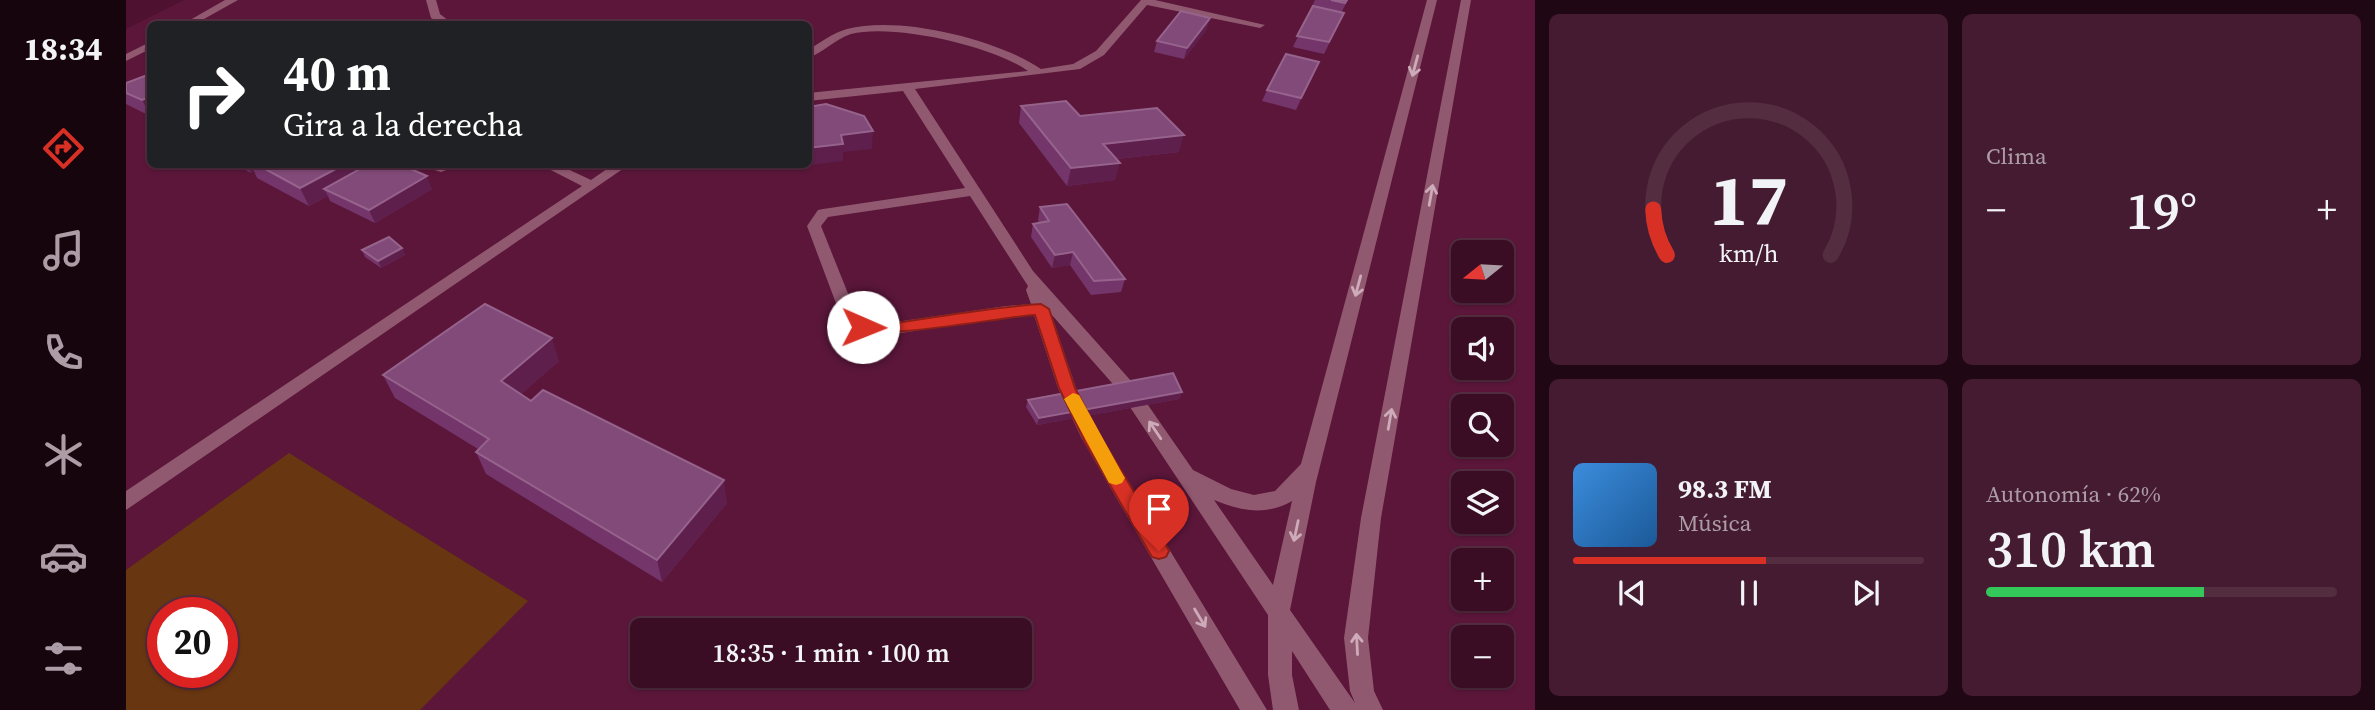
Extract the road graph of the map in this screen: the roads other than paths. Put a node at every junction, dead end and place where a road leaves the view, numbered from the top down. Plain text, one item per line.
1 (233, 0) edge
2 (431, 0) edge
3 (1432, 0) edge
4 (1466, 0) edge
5 (1145, 1) edge
6 (194, 21) edge
7 (443, 21) edge
8 (1260, 25) dead end
9 (147, 47) edge
10 (812, 53) edge
11 (126, 58) edge
12 (1039, 73) junction
13 (907, 87) junction
14 (812, 97) edge
15 (554, 168) edge
16 (618, 168) edge
17 (593, 186) junction
18 (974, 191) junction
19 (1048, 309) junction
20 (1315, 451) junction
21 (1174, 458) junction
22 (126, 502) edge
23 (1279, 610) junction
24 (1254, 710) edge
25 (1284, 710) edge
26 (1345, 710) edge
27 (1370, 710) edge

1 - 6 street
2 - 7 street
3 -> 20 street
27 -> 4 street
5 - 8 street
5 - 12 street
9 - 11 street
10 - 12 street
12 - 13 street
13 - 14 street
13 - 18 street
15 - 17 street
16 - 17 street
17 - 22 street
18 - 19 street
18 - 19 street
21 -> 19 street
19 -> 24 street
20 - 21 street
20 -> 23 street
21 - 23 street
23 - 25 street
23 - 26 street

